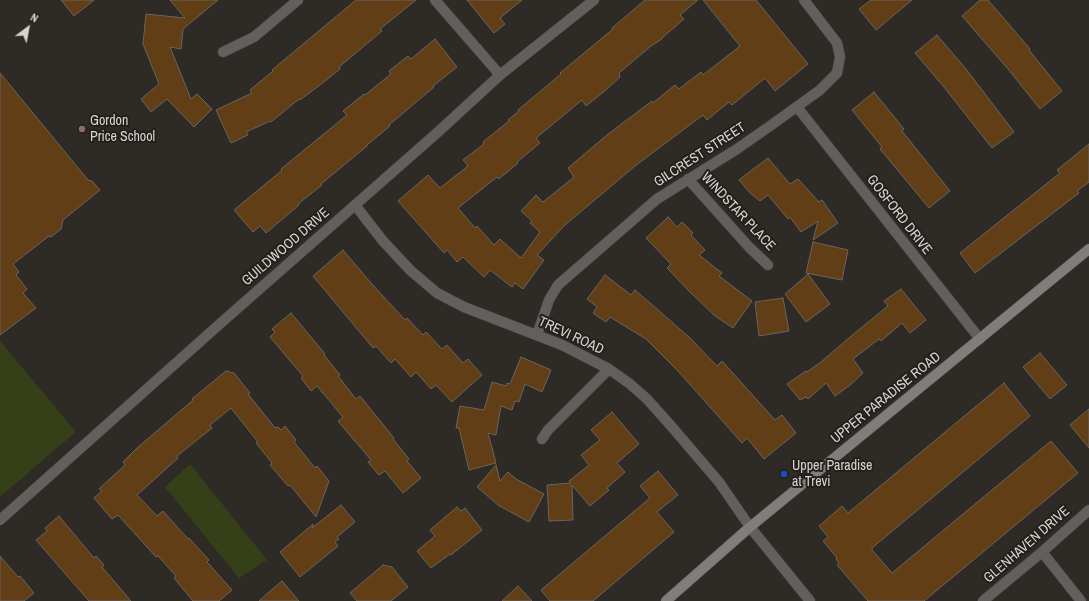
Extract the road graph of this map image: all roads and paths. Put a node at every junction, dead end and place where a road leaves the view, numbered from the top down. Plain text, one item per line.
1 (298, 0) edge
2 (435, 0) edge
3 (594, 0) edge
4 (804, 0) edge
5 (223, 52) dead end
6 (500, 75) junction
7 (797, 107) junction
8 (688, 179) junction
9 (355, 205) junction
10 (1089, 249) edge
11 (768, 265) dead end
12 (537, 335) junction
13 (980, 339) junction
14 (609, 369) junction
15 (542, 439) dead end
16 (1089, 510) edge
17 (0, 520) edge
18 (750, 527) junction
19 (1042, 552) junction
20 (666, 601) edge
21 (810, 601) edge
22 (983, 601) edge
23 (1081, 601) edge

1 - 5 street
2 - 6 street
3 - 6 street, GUILDWOOD DRIVE
4 - 7 street, GILCREST STREET
6 - 9 street, GUILDWOOD DRIVE
7 - 8 street, GILCREST STREET
7 - 13 street, GOSFORD DRIVE
8 - 11 street, WINDSTAR PLACE
8 - 12 street, GILCREST STREET
9 - 12 street, TREVI ROAD
9 - 17 street, GUILDWOOD DRIVE
10 - 13 main road, UPPER PARADISE ROAD
12 - 14 street, TREVI ROAD
13 - 18 main road, UPPER PARADISE ROAD
14 - 15 street
14 - 18 street, TREVI ROAD
16 - 19 street, GLENHAVEN DRIVE
18 - 20 main road, UPPER PARADISE ROAD
18 - 21 street, TREVI ROAD
19 - 22 street, GLENHAVEN DRIVE
19 - 23 street

